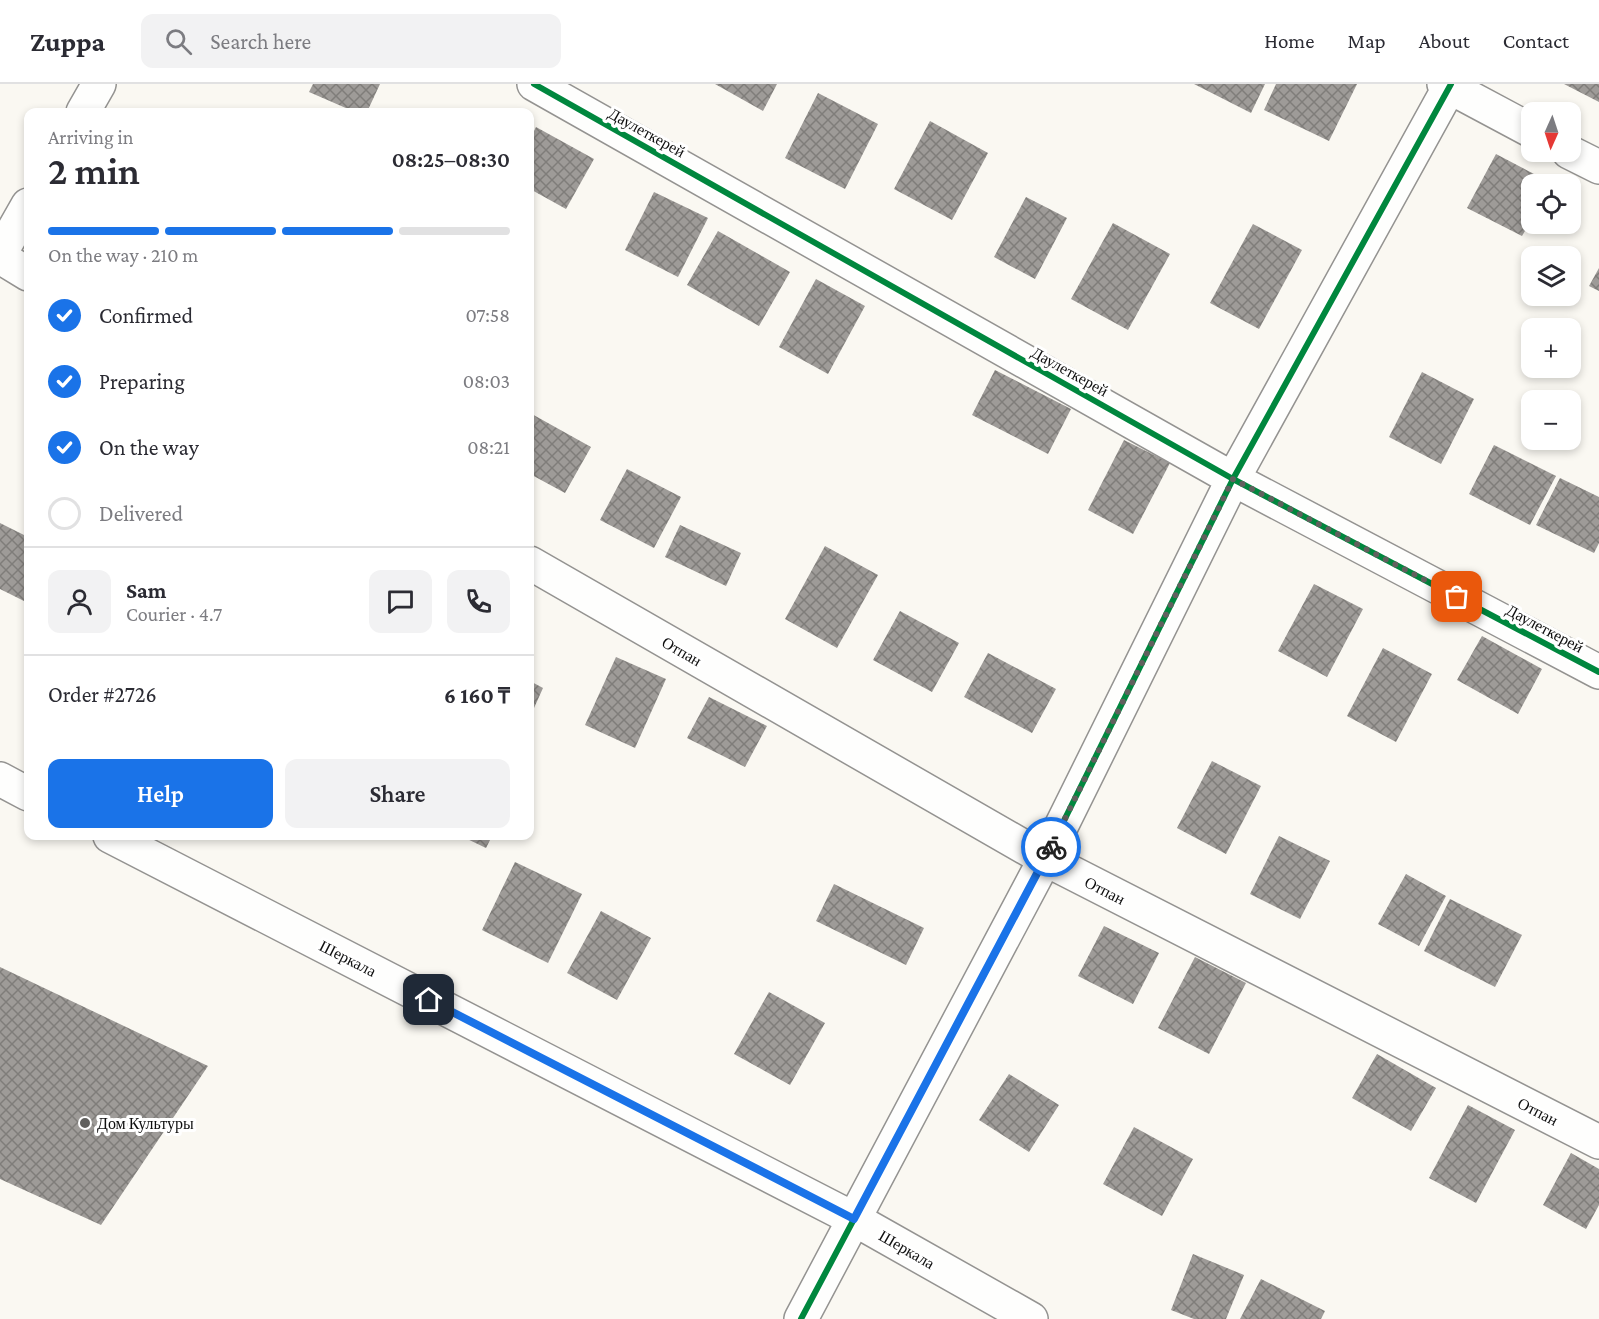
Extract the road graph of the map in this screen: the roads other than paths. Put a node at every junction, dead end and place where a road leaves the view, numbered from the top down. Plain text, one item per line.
1 (99, 84) edge
2 (534, 84) edge
3 (1448, 85) edge
4 (85, 108) edge
5 (1521, 125) edge
6 (1581, 158) edge
7 (1599, 167) edge
8 (24, 212) edge
9 (0, 255) edge
10 (24, 271) edge
11 (1233, 479) junction
12 (534, 565) edge
13 (1599, 672) edge
14 (0, 779) edge
15 (24, 792) edge
16 (118, 840) edge
17 (1045, 860) junction
18 (1599, 1142) edge
19 (854, 1219) junction
20 (801, 1319) edge
21 (1031, 1319) edge

1 - 4 street
2 - 11 street, Даулеткерей
3 - 5 street
3 - 11 street
6 - 7 street
8 - 9 street
9 - 10 street
11 - 13 street, Даулеткерей
11 - 17 street
12 - 17 street, Отпан
14 - 15 street
16 - 19 street, Шеркала
17 - 18 street, Отпан
17 - 19 street
19 - 20 street
19 - 21 street, Шеркала

